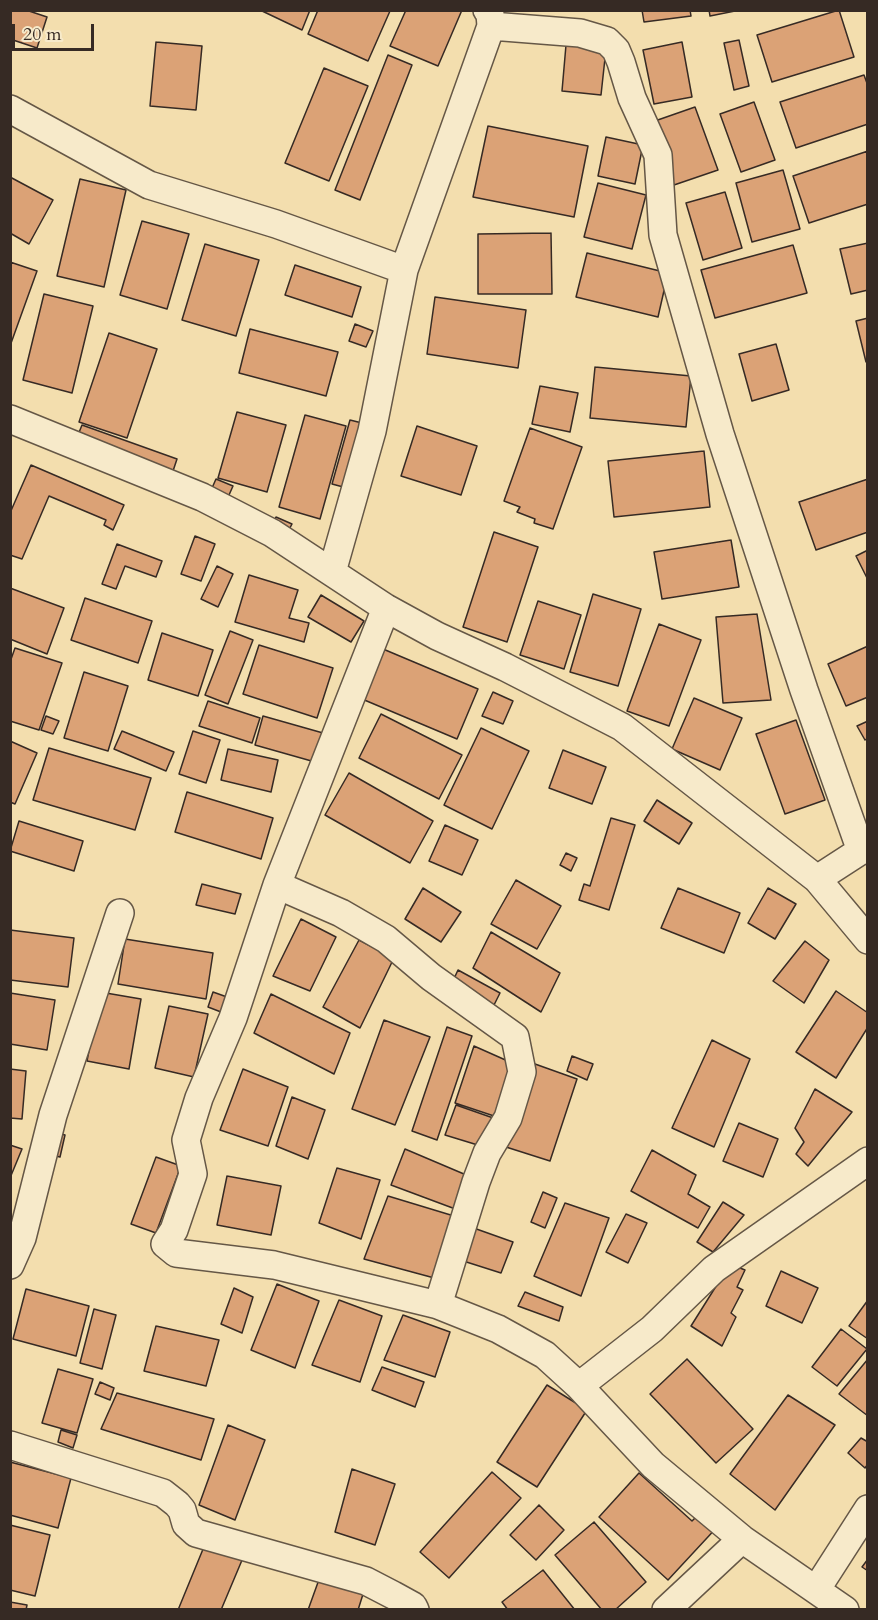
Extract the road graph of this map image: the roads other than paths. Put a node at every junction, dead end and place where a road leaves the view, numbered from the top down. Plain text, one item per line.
1 (489, 18) edge
2 (10, 109) edge
3 (404, 270) junction
4 (10, 419) edge
5 (332, 572) junction
6 (386, 608) junction
7 (864, 848) edge
8 (817, 879) junction
9 (277, 885) junction
10 (120, 913) dead end
11 (867, 940) edge
12 (867, 1161) edge
13 (10, 1265) edge
14 (438, 1305) junction
15 (579, 1386) junction
16 (10, 1444) edge
17 (867, 1509) edge
18 (742, 1539) junction
19 (816, 1590) junction
20 (415, 1610) edge
21 (666, 1610) edge
22 (845, 1610) edge

1 - 3 street
1 - 7 street
2 - 3 street
3 - 5 street
4 - 5 street
5 - 6 street
6 - 8 street
6 - 9 street
7 - 8 street
8 - 11 street
9 - 14 street
9 - 14 street
10 - 13 street
12 - 15 street
14 - 15 street
15 - 18 street
16 - 20 street
17 - 19 street
18 - 19 street
18 - 21 street
19 - 22 street

